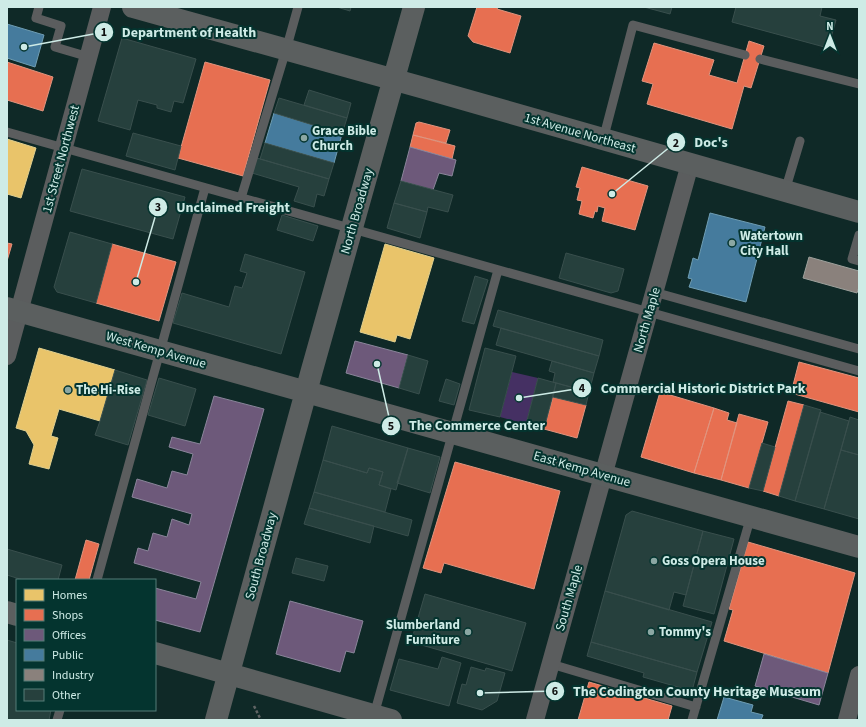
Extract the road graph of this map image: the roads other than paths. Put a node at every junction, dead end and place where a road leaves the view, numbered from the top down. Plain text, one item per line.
1 (39, 7) edge
2 (102, 7) edge
3 (298, 7) edge
4 (414, 7) edge
5 (140, 8) edge
6 (286, 50) junction
7 (745, 55) dead end
8 (89, 57) junction
9 (760, 59) dead end
10 (394, 80) junction
11 (859, 84) edge
12 (7, 132) edge
13 (603, 140) junction
14 (800, 141) dead end
15 (64, 148) junction
16 (690, 164) junction
17 (205, 188) junction
18 (785, 191) junction
19 (241, 198) junction
20 (859, 212) edge
21 (352, 229) junction
22 (859, 235) edge
23 (859, 261) edge
24 (498, 270) junction
25 (654, 292) junction
26 (13, 310) edge
27 (649, 312) junction
28 (859, 349) edge
29 (160, 351) junction
30 (7, 356) edge
31 (859, 371) edge
32 (306, 392) junction
33 (452, 433) junction
34 (603, 476) junction
35 (751, 516) junction
36 (859, 547) edge
37 (97, 579) edge
38 (156, 653) edge
39 (550, 664) junction
40 (229, 674) junction
41 (859, 674) edge
42 (696, 707) junction
43 (382, 718) edge
44 (216, 720) edge
45 (535, 720) edge
46 (692, 720) edge
47 (847, 720) edge

1 - 8 lane
2 - 8 street, 1st Street Northwest
3 - 6 lane
4 - 10 street, North Broadway
5 - 6 street, 1st Avenue Northeast
6 - 10 street, 1st Avenue Northeast
6 - 19 lane
7 - 13 lane
8 - 15 street, 1st Street Northwest
9 - 11 lane
10 - 13 street, 1st Avenue Northeast
10 - 21 street, North Broadway
12 - 15 lane
13 - 16 street, 1st Avenue Northeast
14 - 18 lane
15 - 17 lane
15 - 26 street, 1st Street Northwest
16 - 18 street, 1st Avenue Northeast
16 - 25 street, North Maple
17 - 19 lane
17 - 29 lane
18 - 20 street, 1st Avenue Northeast
19 - 21 lane
21 - 24 lane
21 - 32 street, North Broadway
22 - 23 lane
24 - 27 lane
24 - 33 lane
25 - 27 street, North Maple
25 - 28 lane
26 - 29 street, West Kemp Avenue
26 - 30 street, 1st Street Northwest
27 - 31 lane
27 - 34 street, North Maple
29 - 32 street, West Kemp Avenue
29 - 37 lane
32 - 33 street, East Kemp Avenue
32 - 40 street, South Broadway
33 - 34 street, East Kemp Avenue
33 - 43 lane
34 - 35 street, East Kemp Avenue
34 - 39 street, South Maple
35 - 36 street, East Kemp Avenue
35 - 42 lane
38 - 40 street
39 - 42 lane
39 - 45 street, South Maple
40 - 43 street
40 - 44 street, South Broadway
41 - 47 street
42 - 46 lane

